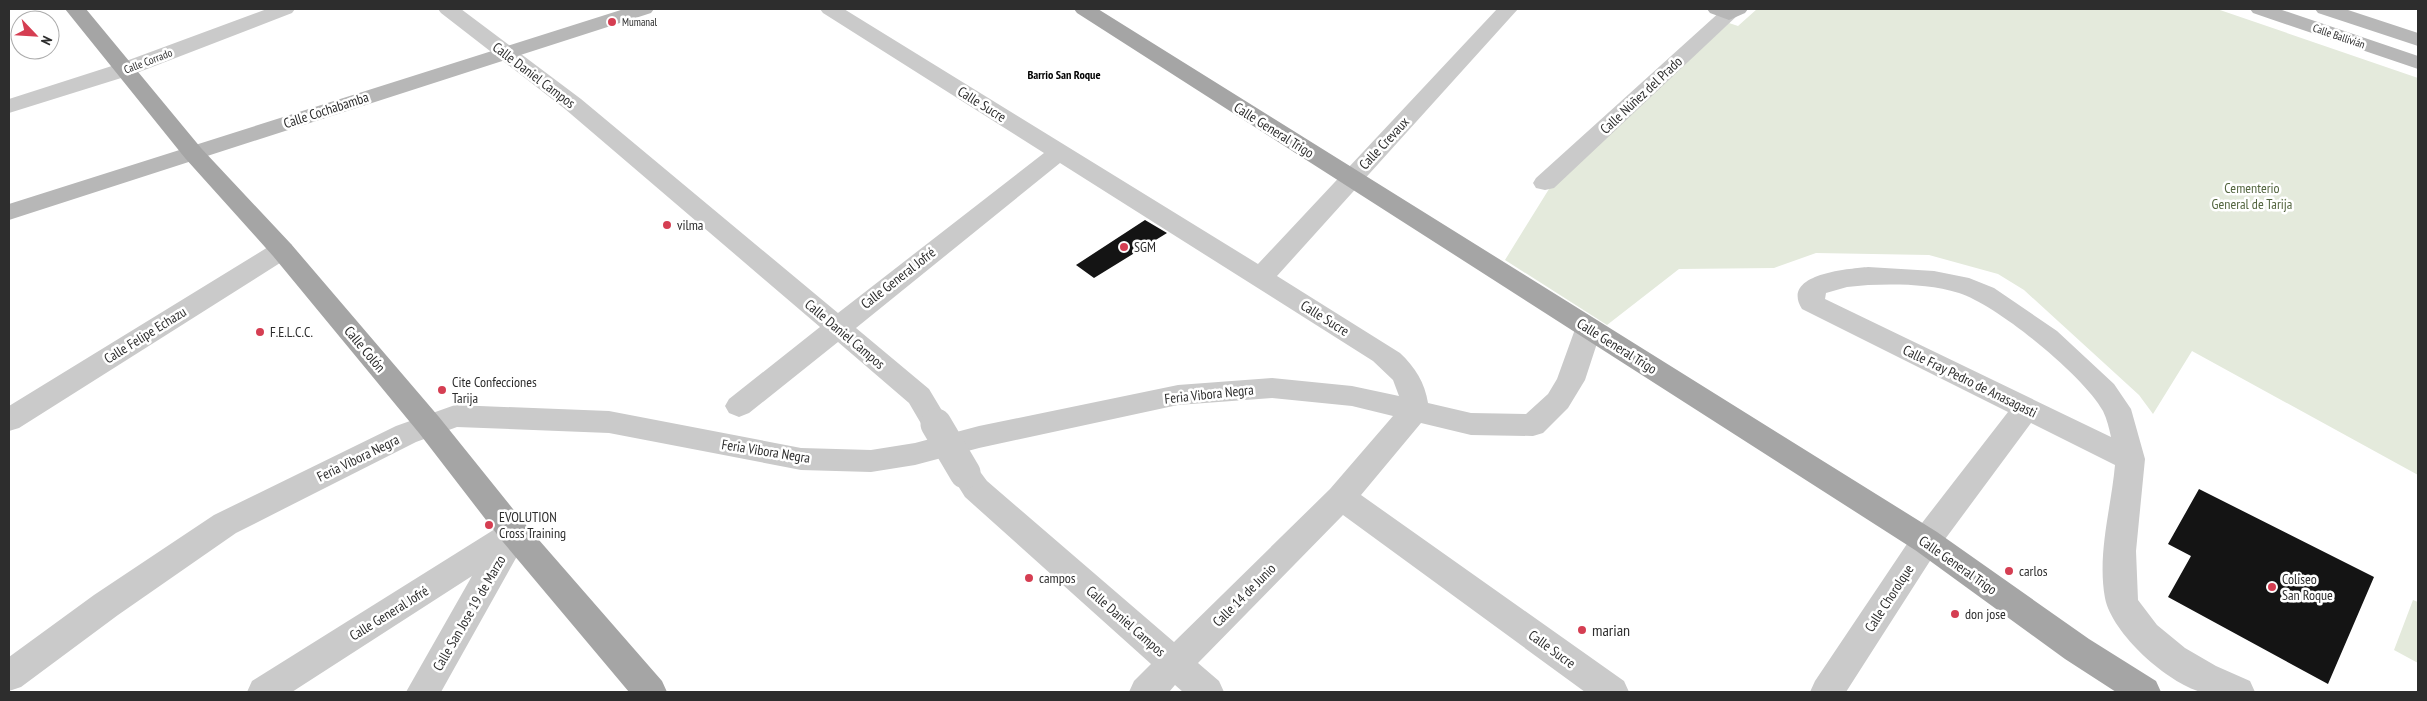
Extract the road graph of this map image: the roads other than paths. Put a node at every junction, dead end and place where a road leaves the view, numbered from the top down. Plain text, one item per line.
1 (75, 9) edge
2 (285, 9) edge
3 (448, 9) edge
4 (644, 9) edge
5 (830, 9) edge
6 (1084, 9) edge
7 (1508, 9) edge
8 (2260, 9) edge
9 (2325, 9) edge
10 (1728, 10) edge
11 (2418, 40) edge
12 (504, 52) junction
13 (2418, 62) edge
14 (126, 69) junction
15 (9, 106) edge
16 (193, 153) junction
17 (1058, 153) junction
18 (1352, 179) junction
19 (1545, 183) dead end
20 (9, 212) edge
21 (282, 250) junction
22 (1260, 278) junction
23 (837, 326) junction
24 (1588, 328) junction
25 (739, 406) dead end
26 (2026, 409) junction
27 (1414, 412) junction
28 (9, 420) edge
29 (429, 425) junction
30 (2130, 459) junction
31 (1341, 497) junction
32 (514, 533) junction
33 (1926, 541) junction
34 (1174, 664) junction
35 (9, 676) edge
36 (264, 692) edge
37 (423, 692) edge
38 (650, 692) edge
39 (1146, 692) edge
40 (1207, 692) edge
41 (1612, 692) edge
42 (1827, 692) edge
43 (2144, 692) edge
44 (2238, 692) edge

1 - 14 main road, Calle Colón
2 - 14 street, Calle Corrado
3 - 12 street, Calle Daniel Campos
4 - 12 street, Calle Cochabamba
5 - 17 street, Calle Sucre
6 - 18 main road, Calle General Trigo
7 - 18 street, Calle Crevaux
8 - 13 street, Calle Ballivián
9 - 11 street, Calle Ballivián
10 - 19 street, Calle Núñez del Prado
12 - 16 street, Calle Cochabamba
12 - 23 street, Calle Daniel Campos
14 - 15 street, Calle Corrado
14 - 16 main road, Calle Colón
16 - 20 street, Calle Cochabamba
16 - 21 main road, Calle Colón
17 - 22 street, Calle Sucre
17 - 23 street, Calle General Jofré
18 - 22 street, Calle Crevaux
18 - 24 main road, Calle General Trigo
21 - 28 street, Calle Felipe Echazu
21 - 29 main road, Calle Colón
22 - 27 street, Calle Sucre
23 - 25 street, Calle General Jofré
23 - 34 street, Calle Daniel Campos, bridge
24 - 27 street, Feria Vibora Negra
24 - 33 main road, Calle General Trigo
26 - 30 street, Calle Fray Pedro de Anasagasti
26 - 30 street, Calle Fray Pedro de Anasagasti
26 - 33 street, Calle Chorolque
27 - 29 street, Feria Vibora Negra
27 - 31 street
29 - 32 main road, Calle Colón
29 - 35 street, Feria Vibora Negra
30 - 44 street
31 - 34 street, Calle 14 de Junio
31 - 41 street, Calle Sucre
32 - 36 street, Calle General Jofré
32 - 37 street, Calle San Jose 19 de Marzo
32 - 38 main road, Calle Colón
33 - 42 street, Calle Chorolque
33 - 43 main road, Calle General Trigo
34 - 39 street, Calle 14 de Junio
34 - 40 street, Calle Daniel Campos

